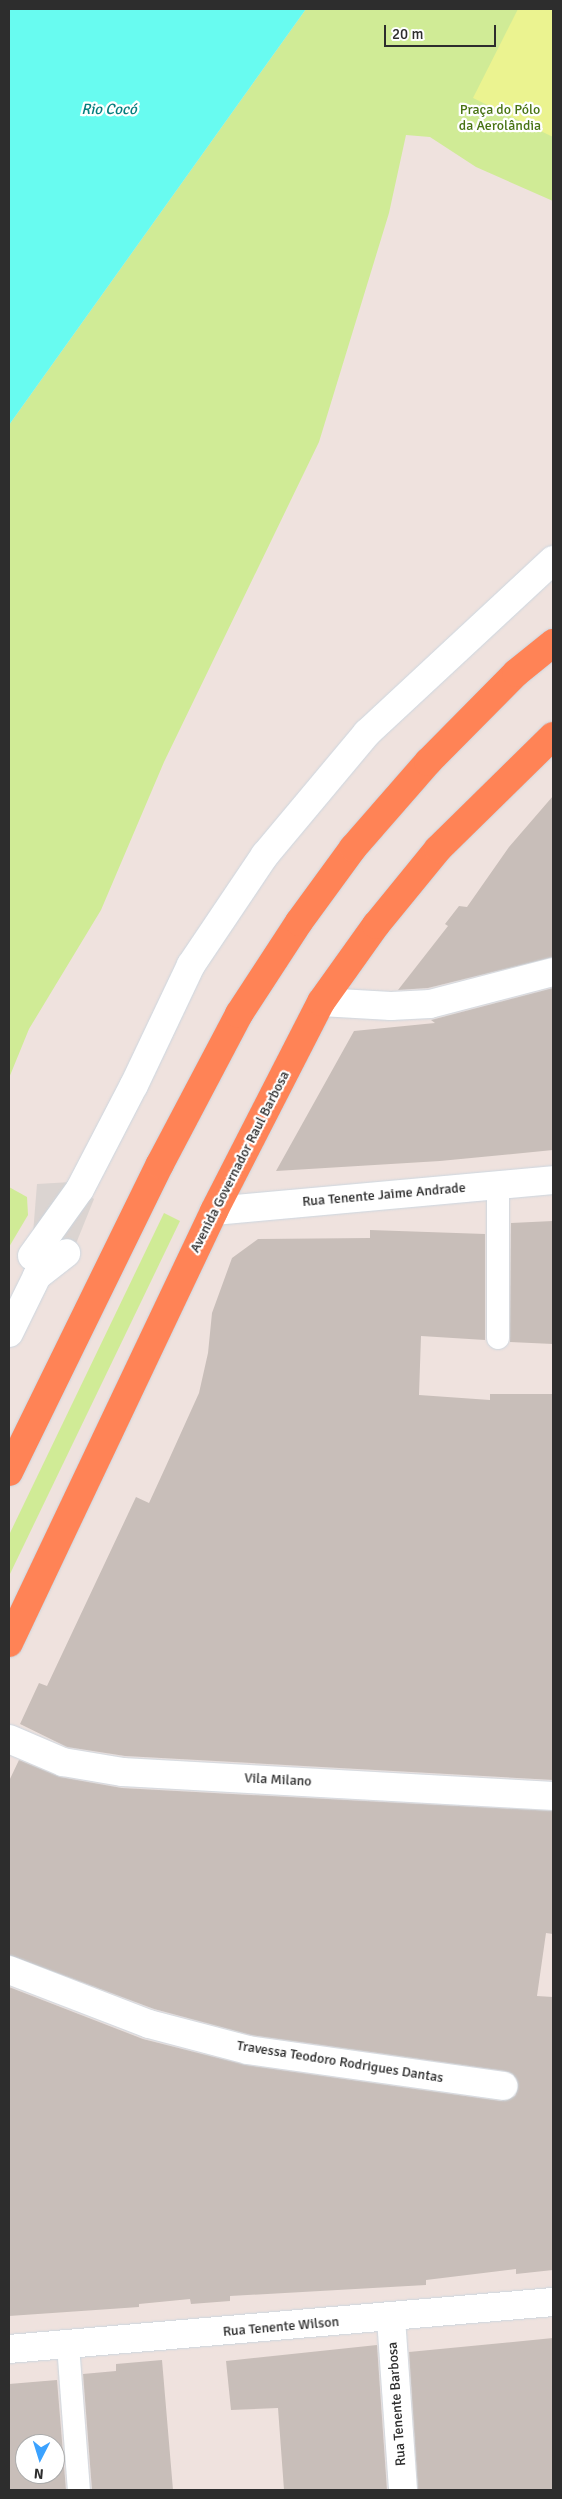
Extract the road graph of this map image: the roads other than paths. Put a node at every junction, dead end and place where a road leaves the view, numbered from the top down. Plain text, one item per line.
1 (553, 560) edge
2 (553, 643) edge
3 (553, 736) edge
4 (553, 972) edge
5 (321, 1002) junction
6 (553, 1180) edge
7 (498, 1185) junction
8 (214, 1211) junction
9 (66, 1253) dead end
10 (32, 1256) dead end
11 (9, 1333) edge
12 (498, 1338) dead end
13 (9, 1472) edge
14 (9, 1643) edge
15 (9, 1739) edge
16 (553, 1796) edge
17 (9, 1970) edge
18 (503, 2086) dead end
19 (553, 2302) edge
20 (391, 2318) junction
21 (68, 2345) junction
22 (9, 2350) edge
23 (79, 2490) edge
24 (403, 2490) edge

1 - 10 street
2 - 13 highway
3 - 5 highway, Avenida Governador Raul Barbosa
4 - 5 street
5 - 8 highway, Avenida Governador Raul Barbosa
6 - 7 street, Rua Tenente Jaime Andrade
7 - 8 street, Rua Tenente Jaime Andrade
7 - 12 lane
8 - 14 highway, Avenida Governador Raul Barbosa
9 - 11 street
15 - 16 street, Vila Milano
17 - 18 street, Travessa Teodoro Rodrigues Dantas
19 - 20 street, Rua Tenente Wilson
20 - 21 street, Rua Tenente Wilson
20 - 24 street, Rua Tenente Barbosa
21 - 22 street, Rua Tenente Wilson
21 - 23 lane

